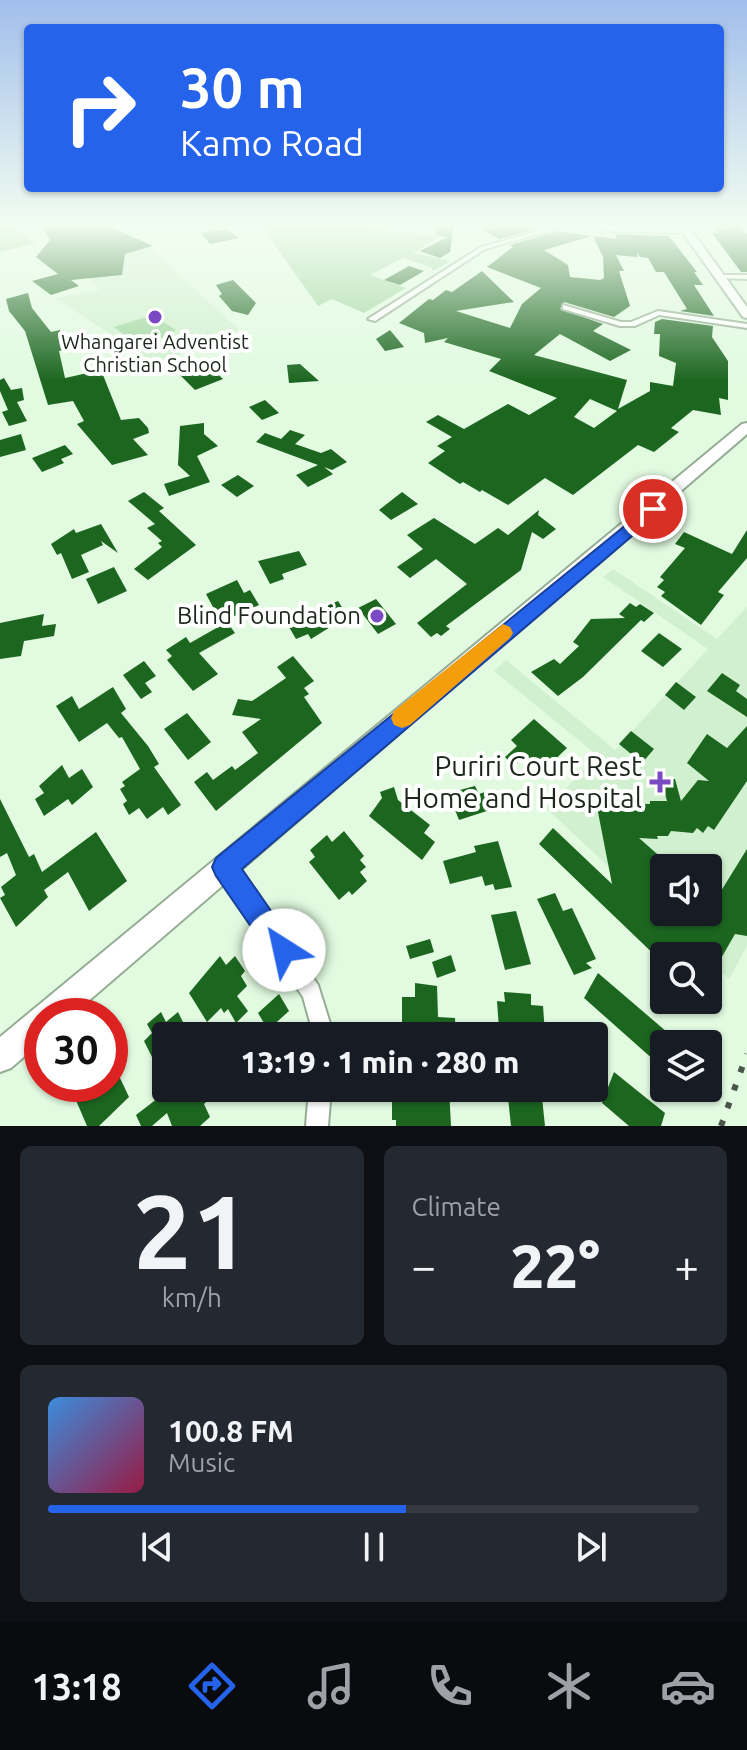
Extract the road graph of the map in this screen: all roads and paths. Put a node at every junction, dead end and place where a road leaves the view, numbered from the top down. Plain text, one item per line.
1 (440, 276) edge
2 (720, 276) joint
3 (747, 277) edge
4 (566, 307) dead end
5 (747, 315) edge
6 (372, 319) dead end
7 (747, 326) edge
8 (747, 427) edge
9 (225, 867) junction
10 (69, 998) edge
11 (320, 1022) edge
12 (24, 1036) edge
13 (0, 1057) edge
14 (319, 1102) edge
15 (317, 1126) edge

1 - 6 street
2 - 3 street
2 - 5 main road
4 - 7 street
8 - 9 main road
9 - 10 main road
9 - 11 street
12 - 13 main road
14 - 15 street

